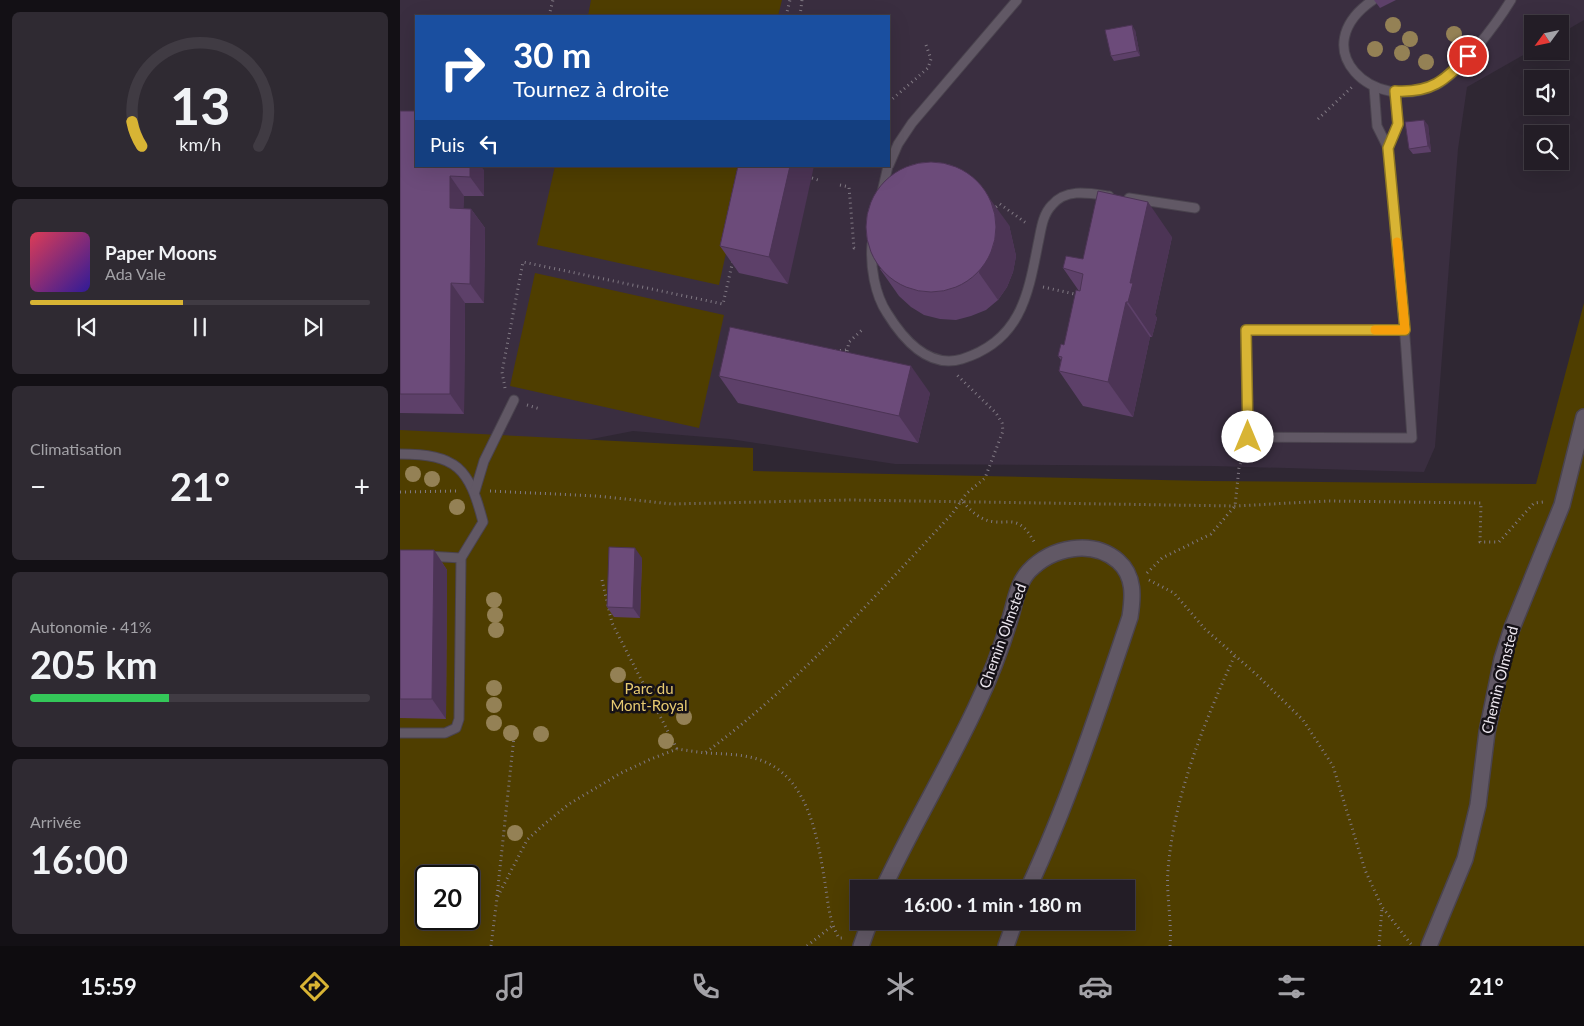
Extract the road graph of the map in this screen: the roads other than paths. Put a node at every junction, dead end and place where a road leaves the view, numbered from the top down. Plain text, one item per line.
1 (1017, 0) edge
2 (1373, 0) edge
3 (1511, 0) edge
4 (1374, 87) junction
5 (1395, 91) junction
6 (1388, 148) junction
7 (890, 164) edge
8 (889, 167) edge
9 (879, 204) edge
10 (1196, 208) dead end
11 (874, 232) edge
12 (1405, 330) junction
13 (514, 400) road end
14 (1584, 417) edge
15 (400, 454) edge
16 (475, 491) junction
17 (417, 556) edge
18 (461, 558) junction
19 (400, 733) edge
20 (888, 880) edge
21 (1032, 880) edge
22 (867, 930) edge
23 (1012, 930) edge
24 (862, 943) edge
25 (1006, 946) edge
26 (1429, 946) edge

1 - 7 lane
2 - 4 lane
3 - 5 lane
4 - 5 lane
4 - 6 lane
5 - 6 lane
6 - 12 lane
8 - 9 lane
10 - 11 lane
12 - 12 lane
13 - 16 lane
14 - 26 street, Chemin Olmsted
15 - 16 lane
16 - 18 lane
17 - 18 lane
18 - 19 lane
20 - 21 street, Chemin Olmsted
22 - 24 street
23 - 25 street

